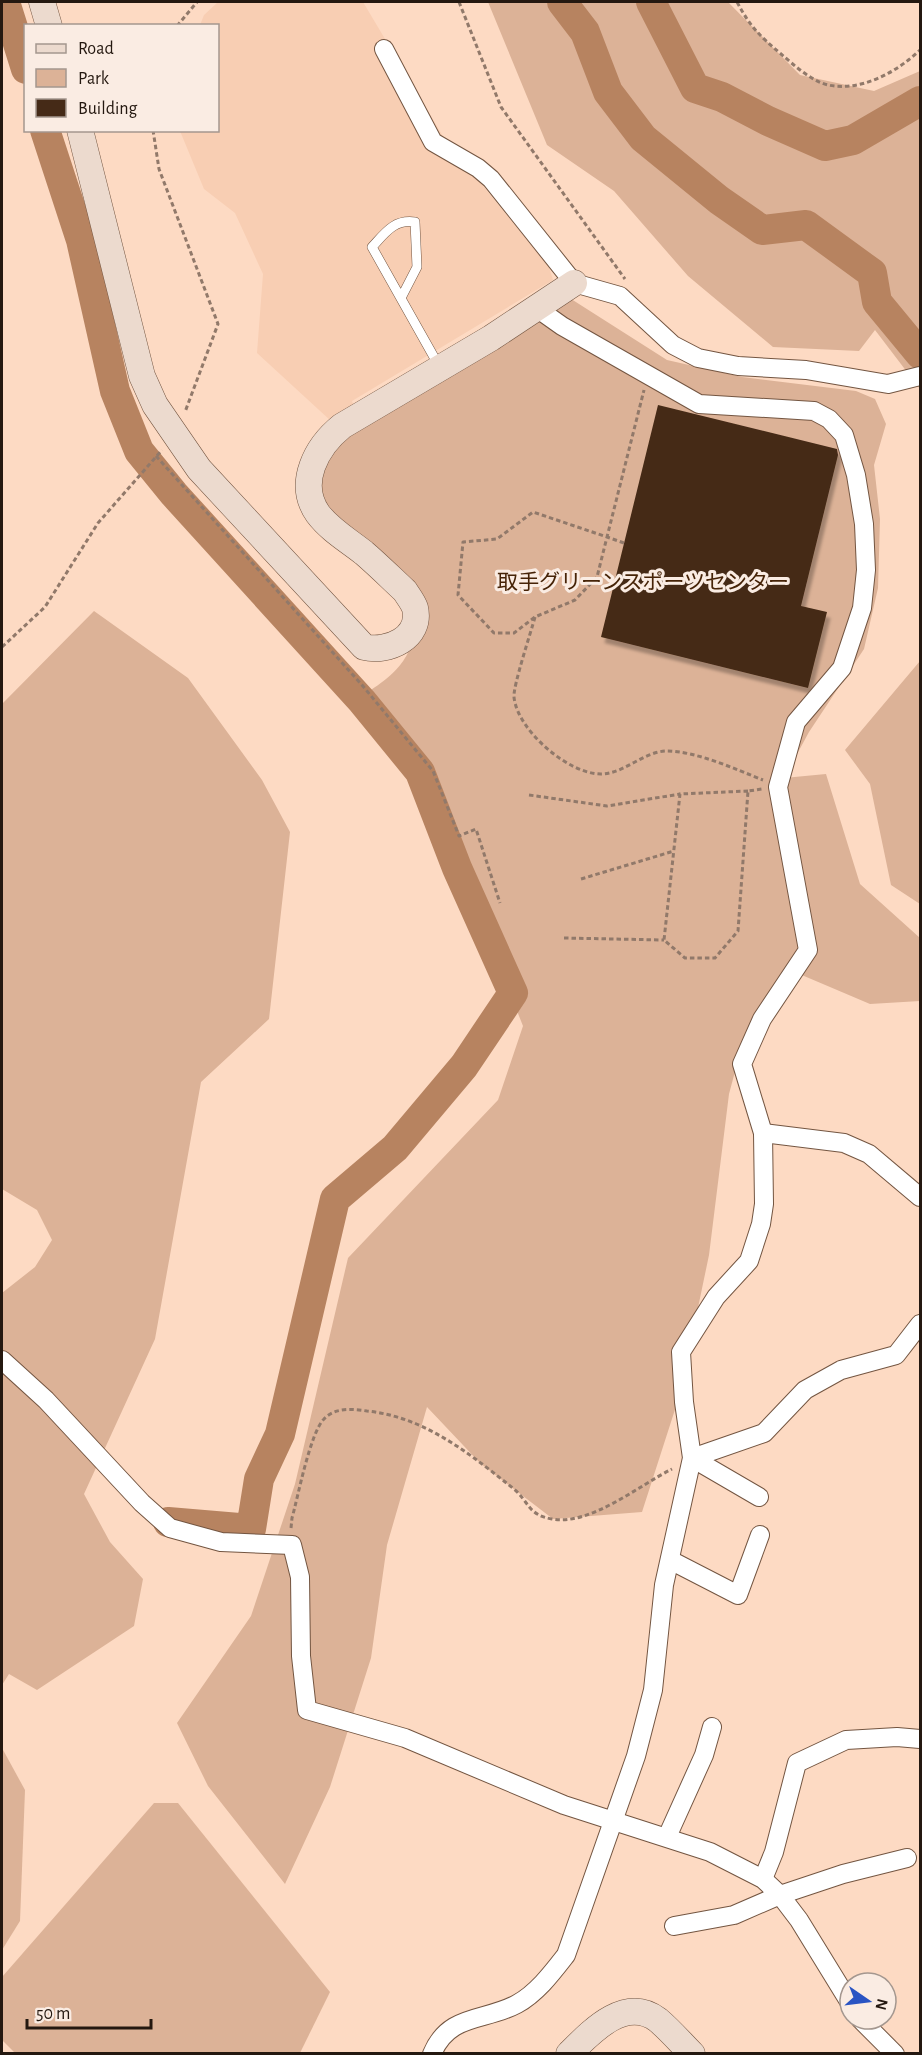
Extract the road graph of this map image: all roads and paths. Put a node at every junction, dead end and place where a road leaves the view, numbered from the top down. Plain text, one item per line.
1 (42, 2) edge
2 (197, 2) edge
3 (459, 2) edge
4 (737, 2) edge
5 (48, 24) edge
6 (179, 24) edge
7 (384, 48) dead end
8 (920, 51) edge
9 (81, 132) edge
10 (153, 132) edge
11 (574, 283) junction
12 (632, 288) dead end
13 (401, 298) junction
14 (538, 309) junction
15 (440, 368) junction
16 (648, 374) junction
17 (921, 376) edge
18 (175, 437) junction
19 (156, 456) junction
20 (607, 537) junction
21 (624, 543) dead end
22 (535, 617) junction
23 (2, 647) edge
24 (778, 787) junction
25 (748, 791) junction
26 (680, 794) junction
27 (529, 795) dead end
28 (674, 851) junction
29 (581, 879) dead end
30 (500, 903) dead end
31 (564, 938) dead end
32 (664, 940) junction
33 (763, 1133) junction
34 (921, 1197) edge
35 (921, 1324) edge
36 (2, 1360) edge
37 (692, 1458) junction
38 (759, 1497) dead end
39 (760, 1535) dead end
40 (292, 1545) junction
41 (670, 1560) junction
42 (712, 1727) dead end
43 (921, 1739) edge
44 (614, 1819) junction
45 (667, 1837) junction
46 (907, 1858) dead end
47 (763, 1878) junction
48 (780, 1895) junction
49 (674, 1926) dead end
50 (838, 1983) edge
51 (873, 2031) edge
52 (432, 2054) edge
53 (569, 2054) edge
54 (692, 2054) edge
55 (895, 2054) edge

1 - 5 street
2 - 6 path
3 - 12 path
4 - 8 path
7 - 11 street
9 - 18 street
10 - 18 path
11 - 14 street
11 - 17 street
13 - 13 lane
13 - 15 lane
14 - 15 street
14 - 16 street
15 - 18 street
16 - 20 path
16 - 24 street
18 - 19 path
19 - 23 path
19 - 30 path
20 - 21 path
20 - 22 path
20 - 22 path
22 - 24 path
24 - 25 path
24 - 33 street
25 - 26 path
25 - 32 path
26 - 27 path
26 - 28 path
28 - 29 path
28 - 32 path
31 - 32 path
33 - 34 street
33 - 37 street
35 - 37 street
36 - 40 street
37 - 38 street
37 - 40 path
37 - 41 street
39 - 41 street
40 - 44 street
41 - 44 street
42 - 45 street
43 - 47 street
44 - 45 street
44 - 52 street
45 - 47 street
46 - 48 street
47 - 48 street
48 - 49 street
48 - 50 street
51 - 55 street
53 - 54 street

